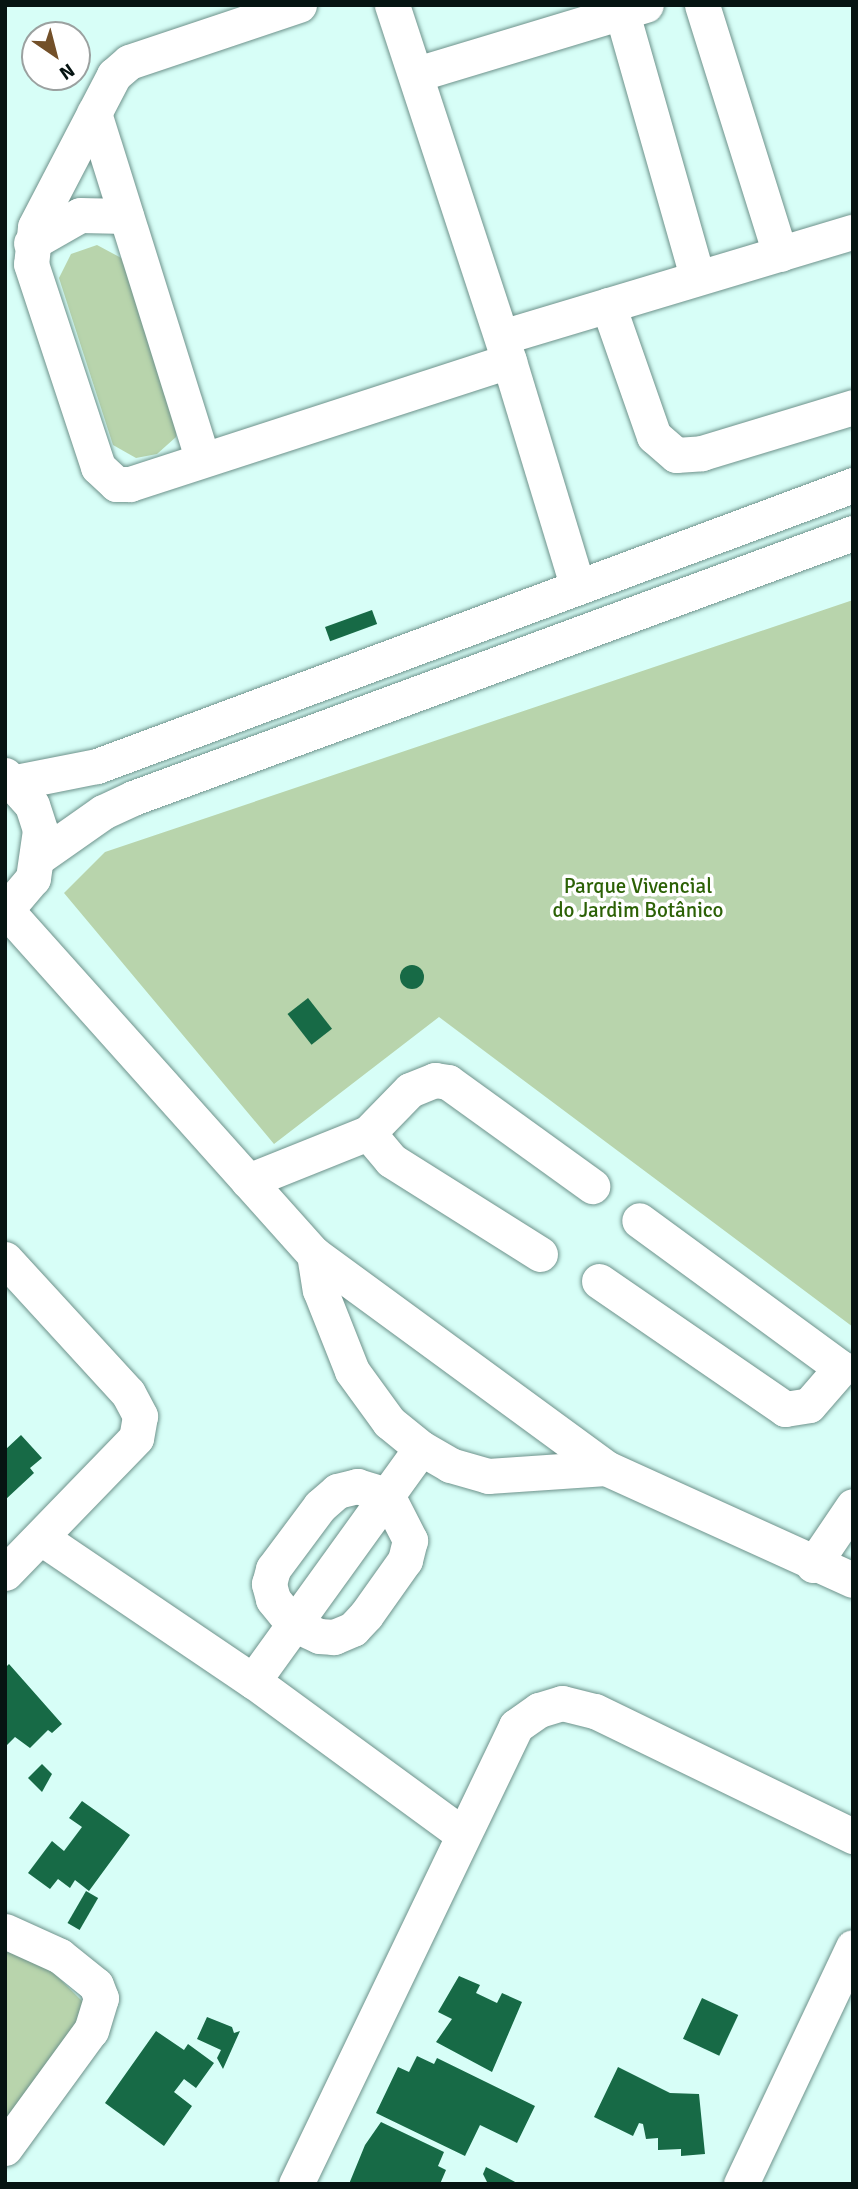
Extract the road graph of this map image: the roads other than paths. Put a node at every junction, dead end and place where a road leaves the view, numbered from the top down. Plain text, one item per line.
1 (299, 5) edge
2 (392, 5) edge
3 (702, 5) edge
4 (634, 9) edge
5 (416, 74) junction
6 (94, 113) junction
7 (126, 216) junction
8 (853, 232) edge
9 (31, 243) junction
10 (780, 254) junction
11 (697, 276) junction
12 (608, 305) junction
13 (506, 349) junction
14 (853, 407) edge
15 (202, 458) junction
16 (853, 485) edge
17 (853, 533) edge
18 (577, 585) junction
19 (11, 779) edge
20 (39, 857) junction
21 (6, 911) edge
22 (368, 1133) junction
23 (248, 1181) junction
24 (592, 1186) dead end
25 (639, 1220) dead end
26 (314, 1254) junction
27 (540, 1254) dead end
28 (5, 1259) edge
29 (599, 1281) dead end
30 (847, 1372) edge
31 (421, 1448) junction
32 (606, 1468) junction
33 (387, 1495) junction
34 (853, 1506) edge
35 (43, 1539) junction
36 (813, 1565) junction
37 (5, 1573) edge
38 (853, 1580) edge
39 (293, 1624) junction
40 (253, 1681) junction
41 (462, 1834) junction
42 (853, 1836) edge
43 (5, 1931) edge
44 (853, 1947) edge
45 (5, 2148) edge
46 (296, 2184) edge
47 (741, 2184) edge

1 - 6 street
2 - 5 street
3 - 10 street
4 - 5 street
4 - 11 street
5 - 13 street
6 - 7 street
6 - 9 street
7 - 9 street
7 - 15 street
8 - 10 street
9 - 15 street
10 - 11 street
11 - 12 street
12 - 13 street
12 - 14 street
13 - 15 street
13 - 18 street
16 - 18 street
17 - 20 street
18 - 19 street
19 - 20 street
20 - 21 street
21 - 23 street
22 - 23 street
22 - 24 street
22 - 27 street
23 - 26 street
25 - 30 street
26 - 31 street
26 - 32 street
28 - 35 street
29 - 30 street
31 - 32 street
31 - 33 street
32 - 36 street
33 - 39 street
33 - 39 street
33 - 39 street
34 - 36 street
35 - 37 street
35 - 40 street
36 - 38 street
39 - 40 street
40 - 41 street
41 - 42 street
41 - 46 street
43 - 45 street
44 - 47 street

